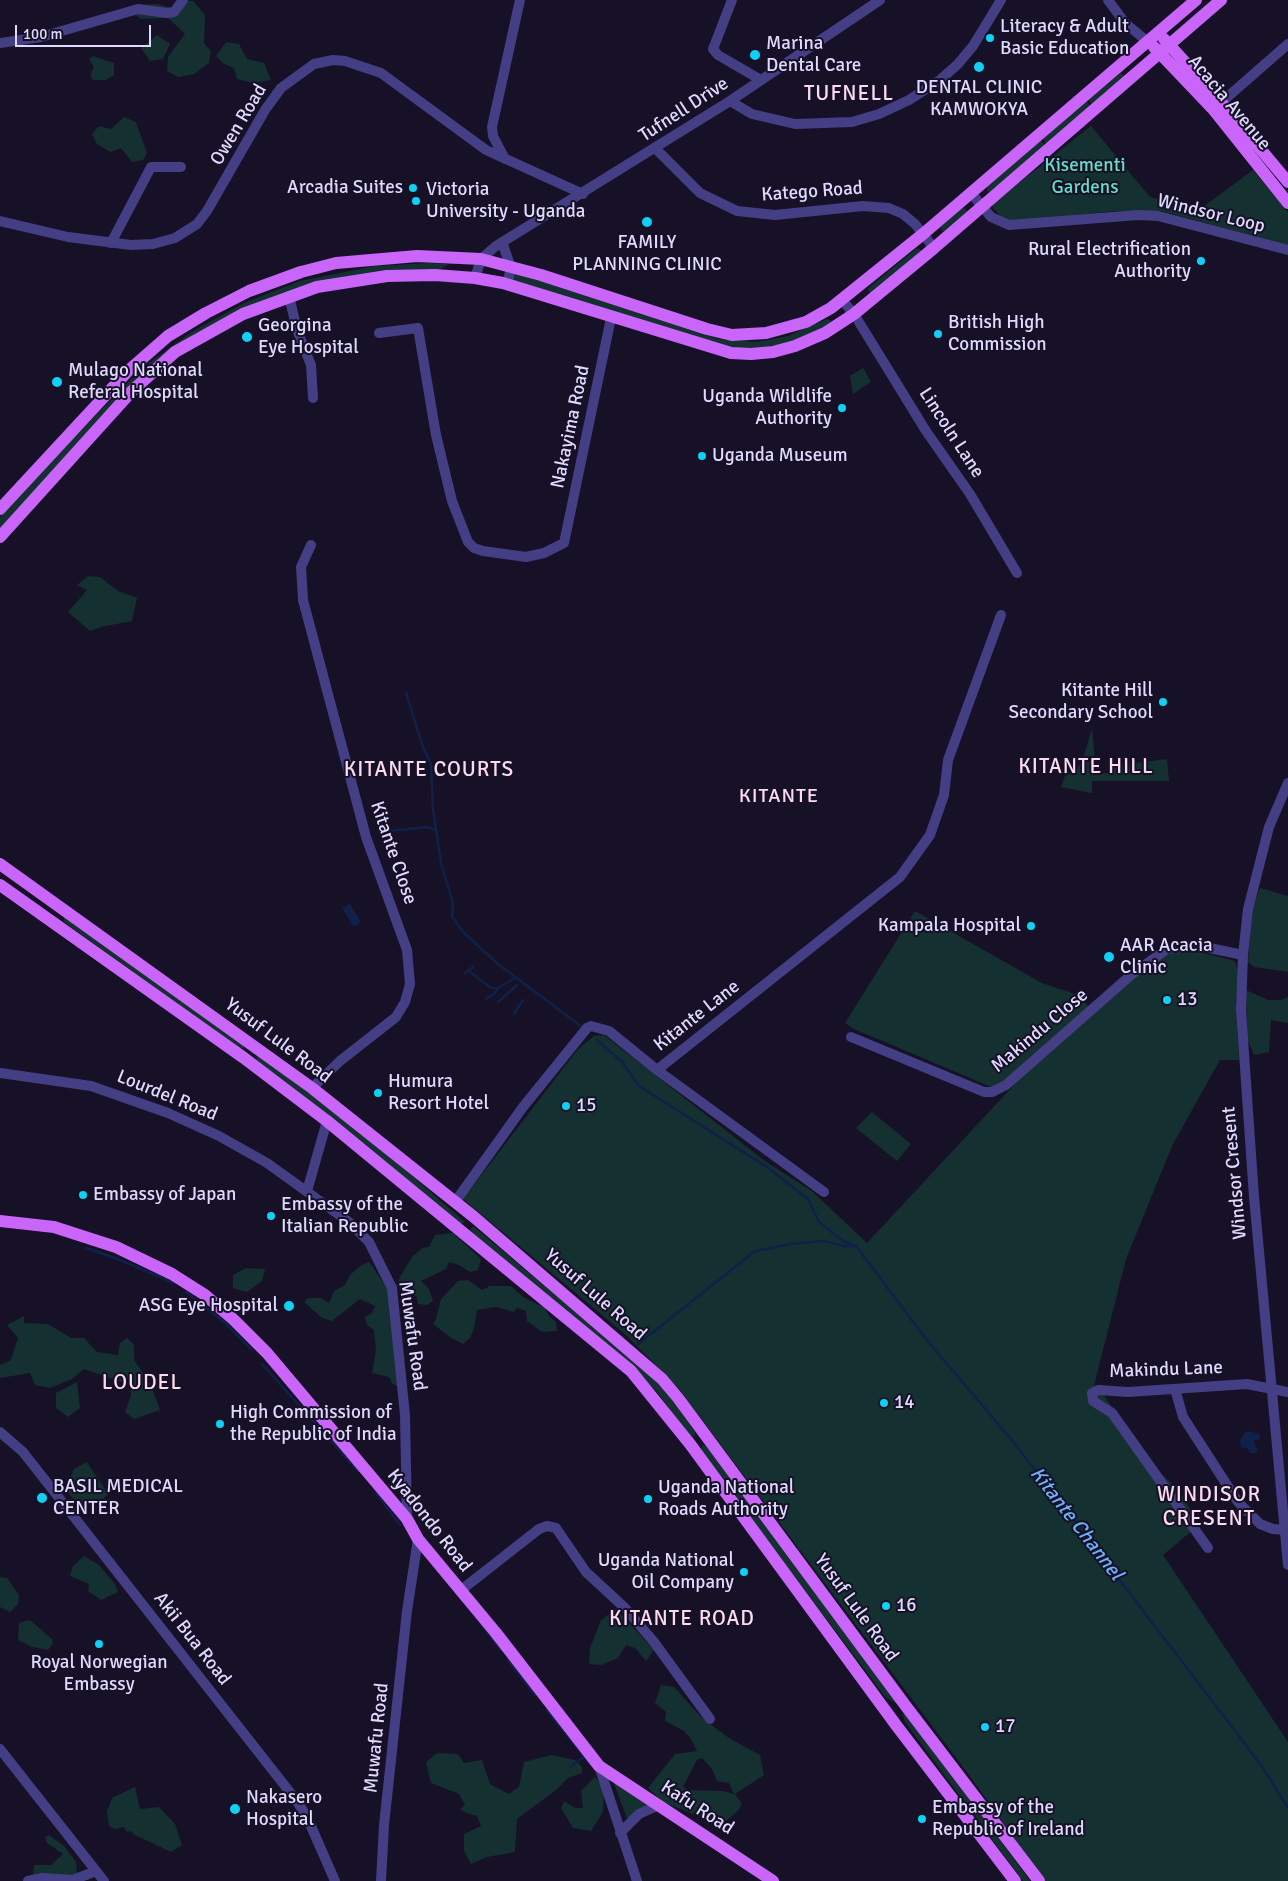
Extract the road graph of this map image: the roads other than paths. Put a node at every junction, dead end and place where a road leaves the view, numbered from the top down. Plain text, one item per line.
1 (184, 0) edge
2 (520, 0) edge
3 (732, 0) edge
4 (880, 0) edge
5 (1001, 0) edge
6 (1108, 0) edge
7 (1196, 0) edge
8 (1221, 0) edge
9 (1158, 34) junction
10 (1144, 39) junction
11 (0, 43) edge
12 (1288, 44) edge
13 (1164, 47) junction
14 (761, 80) junction
15 (730, 101) junction
16 (1217, 106) junction
17 (656, 149) junction
18 (505, 159) junction
19 (182, 167) dead end
20 (1288, 182) edge
21 (971, 193) junction
22 (583, 194) junction
23 (1288, 202) edge
24 (982, 207) junction
25 (0, 220) edge
26 (923, 234) junction
27 (502, 242) junction
28 (112, 243) junction
29 (934, 248) junction
30 (1288, 250) edge
31 (481, 259) junction
32 (511, 268) junction
33 (474, 278) junction
34 (507, 285) junction
35 (289, 296) junction
36 (842, 300) junction
37 (854, 314) junction
38 (611, 318) junction
39 (379, 333) dead end
40 (118, 382) junction
41 (132, 392) junction
42 (313, 398) dead end
43 (0, 509) edge
44 (0, 537) edge
45 (311, 545) dead end
46 (1016, 573) dead end
47 (1001, 615) dead end
48 (1288, 783) edge
49 (0, 864) edge
50 (13, 874) junction
51 (1, 886) edge
52 (59, 905) junction
53 (47, 918) junction
54 (1243, 955) junction
55 (851, 1037) dead end
56 (252, 1044) junction
57 (244, 1058) junction
58 (657, 1070) junction
59 (0, 1073) edge
60 (312, 1088) junction
61 (326, 1121) junction
62 (307, 1190) junction
63 (824, 1192) dead end
64 (454, 1202) junction
65 (0, 1221) edge
66 (1273, 1388) junction
67 (1175, 1389) junction
68 (1288, 1392) edge
69 (0, 1432) edge
70 (704, 1433) junction
71 (690, 1444) junction
72 (407, 1519) junction
73 (1285, 1530) junction
74 (418, 1539) junction
75 (1208, 1548) dead end
76 (1288, 1565) edge
77 (460, 1591) junction
78 (710, 1719) dead end
79 (0, 1749) edge
80 (599, 1766) junction
81 (658, 1805) junction
82 (620, 1834) junction
83 (96, 1871) junction
84 (28, 1881) edge
85 (104, 1881) edge
86 (335, 1881) edge
87 (382, 1881) edge
88 (637, 1881) edge
89 (773, 1881) edge
90 (1016, 1881) edge
91 (1038, 1881) edge

1 - 11 street
2 - 18 street
3 - 14 street
4 - 14 street, Tufnell Drive
5 - 15 street
6 - 10 street
7 - 9 main road
8 - 13 main road
9 - 10 main road
9 - 13 main road, Acacia Avenue
10 - 13 main road
10 - 21 main road
12 - 16 street
13 - 16 main road, Acacia Avenue
13 - 24 main road
14 - 15 street, Tufnell Drive
15 - 17 street, Tufnell Drive
16 - 20 main road, Acacia Avenue
16 - 23 main road, Acacia Avenue
17 - 22 street, Tufnell Drive
17 - 26 street, Katego Road
18 - 22 street, Owen Road
18 - 28 street, Owen Road
19 - 28 street
21 - 24 street, Windsor Loop
21 - 26 main road
22 - 27 street, Tufnell Drive
24 - 29 main road
24 - 30 street, Windsor Loop
25 - 28 street, Owen Road
26 - 29 street, Katego Road
26 - 36 main road
27 - 31 street, Tufnell Drive
27 - 32 street
29 - 37 main road
31 - 32 main road
31 - 33 street
31 - 40 main road
32 - 34 street
32 - 36 main road
33 - 34 main road
33 - 35 main road
34 - 38 main road
35 - 41 main road
35 - 42 street
36 - 37 street, Lincoln Lane
37 - 38 main road
37 - 46 street, Lincoln Lane
38 - 39 street, Nakayima Road
40 - 41 main road
40 - 43 main road
41 - 44 main road
45 - 60 street, Kitante Close
47 - 58 street, Kitante Lane
48 - 54 street, Windsor Cresent
49 - 50 main road, Yusuf Lule Road
50 - 51 main road
50 - 52 main road, Yusuf Lule Road
51 - 53 main road, Yusuf Lule Road
52 - 53 main road
52 - 56 main road, Yusuf Lule Road
53 - 57 main road, Yusuf Lule Road
54 - 55 street, Makindu Close
54 - 66 street, Windsor Cresent
56 - 57 main road
56 - 60 main road, Yusuf Lule Road
57 - 61 main road, Yusuf Lule Road
58 - 63 street
58 - 64 street, Kitante Lane
59 - 62 street, Lourdel Road
60 - 64 main road, Yusuf Lule Road
61 - 62 street
61 - 71 main road, Yusuf Lule Road
62 - 72 street, Muwafu Road
64 - 70 main road, Yusuf Lule Road
65 - 72 main road, Kyadondo Road
66 - 67 street, Makindu Lane
66 - 68 street, Makindu Lane
66 - 73 street, Windsor Cresent
67 - 73 street
67 - 75 street, Makindu Lane
69 - 86 street, Akii Bua Road
70 - 71 main road
70 - 91 main road, Yusuf Lule Road
71 - 90 main road, Yusuf Lule Road
72 - 74 main road, Kyadondo Road
73 - 76 street, Windsor Cresent
74 - 77 main road, Kyadondo Road
74 - 87 street, Muwafu Road
77 - 78 street
77 - 80 main road, Kyadondo Road
79 - 83 street
80 - 81 main road, Kafu Road
80 - 82 street, Kyadondo Road
81 - 82 street
81 - 89 main road, Kafu Road
82 - 88 street, Kyadondo Road
83 - 84 street
83 - 85 street

